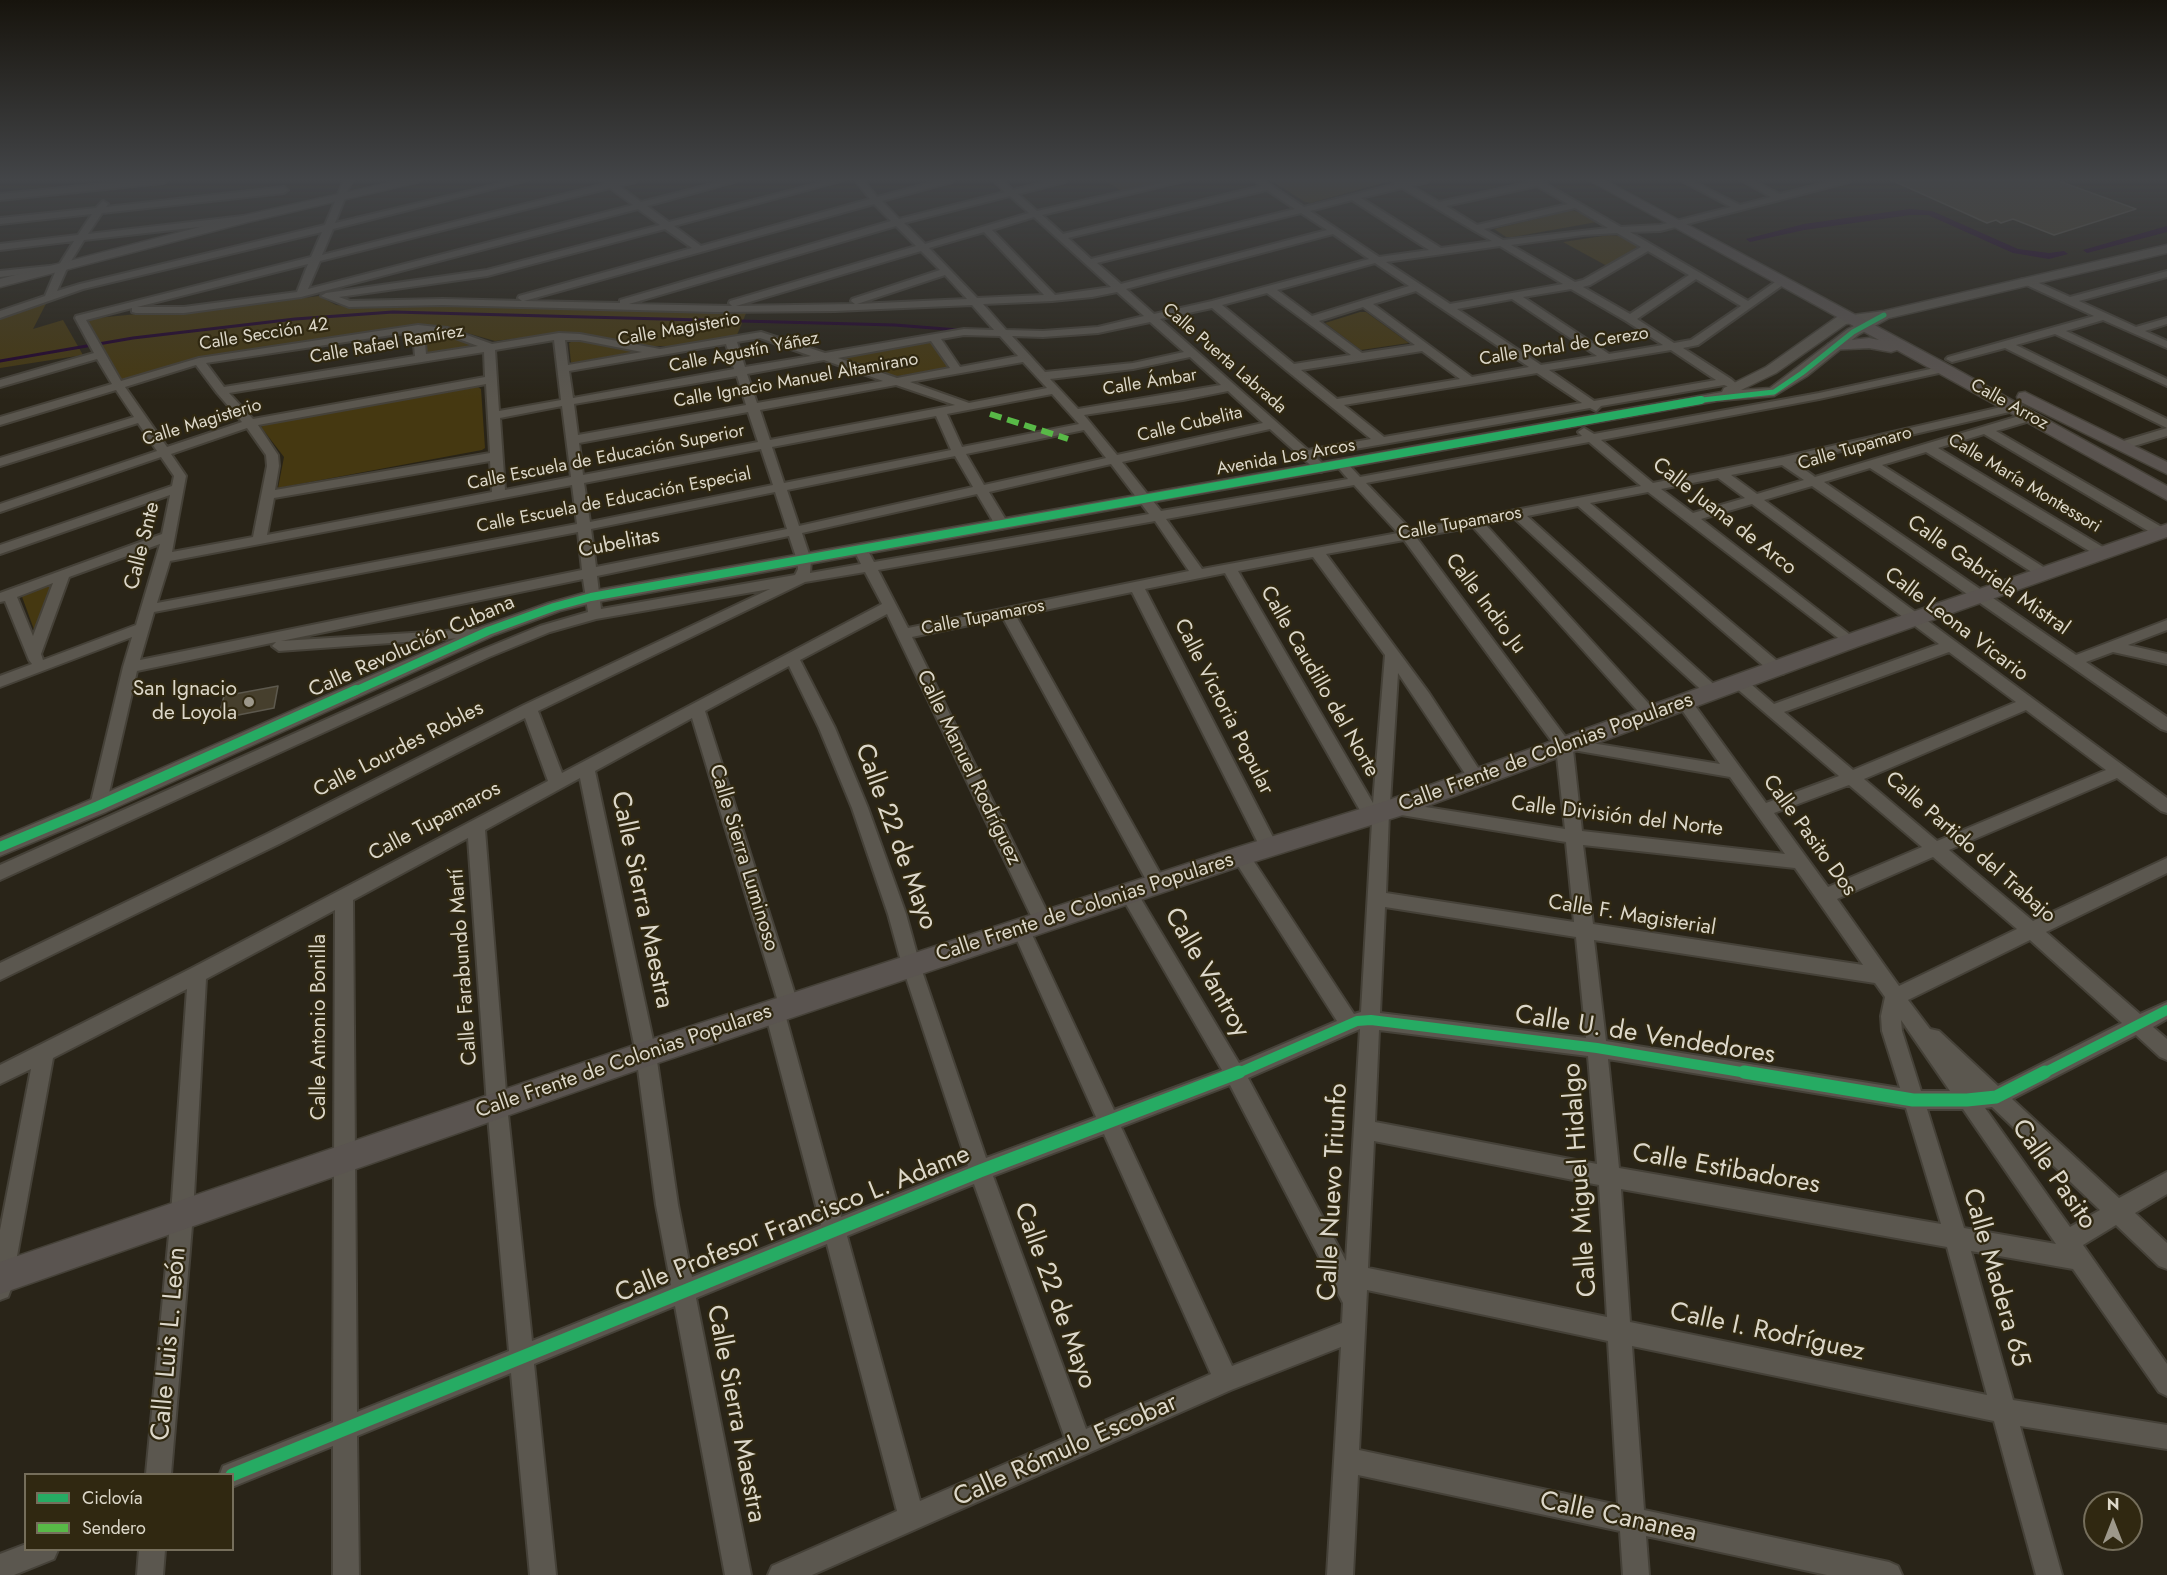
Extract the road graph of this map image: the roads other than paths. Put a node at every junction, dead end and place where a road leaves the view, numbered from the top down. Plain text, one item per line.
1 (71, 254) edge
2 (112, 254) edge
3 (219, 254) edge
4 (318, 254) edge
5 (337, 254) edge
6 (463, 254) edge
7 (561, 254) edge
8 (683, 254) edge
9 (790, 254) edge
10 (900, 254) edge
11 (929, 254) edge
12 (1009, 254) edge
13 (1080, 254) edge
14 (1123, 254) edge
15 (1250, 254) edge
16 (1367, 254) edge
17 (1421, 254) edge
18 (1519, 254) edge
19 (1638, 254) edge
20 (1660, 254) edge
21 (1735, 254) edge
22 (1742, 254) edge
23 (2147, 254) edge
24 (316, 259) junction
25 (1376, 260) junction
26 (1090, 262) junction
27 (63, 266) junction
28 (947, 271) junction
29 (0, 274) edge
30 (2167, 274) edge
31 (1696, 275) junction
32 (2026, 281) junction
33 (1782, 282) junction
34 (0, 283) edge
35 (1418, 287) junction
36 (1574, 287) junction
37 (1119, 288) junction
38 (1269, 289) junction
39 (323, 292) junction
40 (300, 294) junction
41 (50, 297) junction
42 (1516, 297) junction
43 (1052, 298) junction
44 (974, 301) junction
45 (2068, 301) junction
46 (505, 303) junction
47 (1214, 304) junction
48 (1366, 304) junction
49 (1747, 305) junction
50 (607, 307) junction
51 (1450, 307) junction
52 (835, 308) junction
53 (119, 309) junction
54 (714, 309) junction
55 (0, 315) edge
56 (2102, 317) junction
57 (1153, 318) junction
58 (1630, 319) junction
59 (1868, 319) junction
60 (1311, 320) junction
61 (2167, 321) edge
62 (418, 328) junction
63 (2056, 330) junction
64 (2134, 331) junction
65 (1002, 333) junction
66 (559, 336) junction
67 (934, 338) junction
68 (730, 339) junction
69 (2006, 344) junction
70 (2167, 345) edge
71 (489, 346) junction
72 (97, 347) junction
73 (1424, 347) junction
74 (1675, 347) junction
75 (1834, 347) junction
76 (1909, 350) junction
77 (659, 352) junction
78 (1194, 353) junction
79 (822, 356) junction
80 (1359, 356) junction
81 (421, 358) junction
82 (1026, 358) junction
83 (1608, 358) junction
84 (200, 361) junction
85 (1948, 364) junction
86 (1290, 368) junction
87 (564, 369) junction
88 (1540, 369) junction
89 (957, 370) junction
90 (741, 372) junction
91 (1043, 376) junction
92 (490, 380) junction
93 (897, 380) junction
94 (1471, 381) junction
95 (2167, 383) edge
96 (0, 384) edge
97 (118, 385) junction
98 (1230, 387) junction
99 (1736, 388) junction
100 (1056, 390) junction
101 (221, 391) junction
102 (569, 403) junction
103 (1334, 403) junction
104 (1593, 405) junction
105 (968, 407) junction
106 (752, 408) junction
107 (940, 412) junction
108 (1076, 413) junction
109 (2022, 413) junction
110 (494, 415) junction
111 (1610, 417) junction
112 (141, 418) junction
113 (0, 421) edge
114 (250, 423) junction
115 (1274, 424) junction
116 (1574, 424) junction
117 (2167, 424) edge
118 (1087, 426) junction
119 (1986, 430) junction
120 (2167, 432) edge
121 (1590, 437) junction
122 (573, 440) junction
123 (1381, 441) junction
124 (764, 446) junction
125 (2121, 446) junction
126 (1927, 447) junction
127 (958, 451) junction
128 (165, 452) junction
129 (1307, 454) junction
130 (496, 456) junction
131 (1114, 460) junction
132 (1784, 461) junction
133 (0, 462) edge
134 (1870, 463) junction
135 (1342, 465) junction
136 (1321, 468) junction
137 (2167, 469) edge
138 (1721, 474) junction
139 (1357, 480) junction
140 (1812, 480) junction
141 (578, 481) junction
142 (778, 486) junction
143 (1650, 487) junction
144 (179, 488) junction
145 (980, 489) junction
146 (2167, 494) edge
147 (267, 495) junction
148 (499, 496) junction
149 (1753, 499) junction
150 (1146, 500) junction
151 (1580, 501) junction
152 (0, 508) edge
153 (1517, 514) junction
154 (1158, 516) junction
155 (1691, 518) junction
156 (1476, 522) junction
157 (1002, 525) junction
158 (583, 527) junction
159 (795, 531) junction
160 (2163, 531) edge
161 (1406, 533) junction
162 (168, 536) junction
163 (259, 541) junction
164 (0, 550) edge
165 (861, 550) junction
166 (1317, 552) junction
167 (2101, 552) junction
168 (164, 558) junction
169 (804, 560) junction
170 (870, 567) junction
171 (1230, 569) junction
172 (588, 572) junction
173 (64, 573) junction
174 (2043, 573) junction
175 (1198, 574) junction
176 (800, 580) junction
177 (1137, 587) junction
178 (1980, 595) junction
179 (4, 596) edge
180 (428, 605) junction
181 (593, 606) junction
182 (890, 606) junction
183 (148, 609) junction
184 (1008, 614) junction
185 (379, 616) junction
186 (1916, 620) junction
187 (2167, 625) edge
188 (141, 628) junction
189 (488, 631) junction
190 (430, 634) junction
191 (904, 634) junction
192 (380, 638) junction
193 (1851, 641) junction
194 (1950, 646) junction
195 (2114, 647) junction
196 (210, 652) junction
197 (1392, 656) junction
198 (792, 658) junction
199 (2167, 659) edge
200 (37, 661) junction
201 (2074, 661) junction
202 (130, 667) junction
203 (1778, 670) junction
204 (0, 682) edge
205 (1740, 683) junction
206 (1714, 693) junction
207 (1685, 703) junction
208 (2026, 704) junction
209 (697, 709) junction
210 (529, 710) junction
211 (1773, 710) junction
212 (1651, 715) junction
213 (2167, 725) edge
214 (1566, 745) junction
215 (586, 768) junction
216 (2118, 771) junction
217 (1734, 772) junction
218 (1476, 777) junction
219 (1853, 777) junction
220 (557, 783) junction
221 (98, 806) junction
222 (2167, 807) edge
223 (1762, 811) junction
224 (1382, 812) junction
225 (476, 826) junction
226 (1574, 837) junction
227 (0, 847) edge
228 (1269, 847) junction
229 (1936, 849) junction
230 (1241, 856) junction
231 (1798, 862) junction
232 (2167, 865) edge
233 (0, 873) edge
234 (1157, 884) junction
235 (1128, 894) junction
236 (344, 896) junction
237 (1825, 896) junction
238 (1377, 899) junction
239 (1032, 926) junction
240 (1584, 932) junction
241 (2032, 932) junction
242 (911, 965) junction
243 (0, 972) edge
244 (197, 975) junction
245 (1881, 976) junction
246 (1901, 1005) junction
247 (782, 1010) junction
248 (2167, 1010) edge
249 (1360, 1022) junction
250 (2137, 1026) junction
251 (1597, 1048) junction
252 (2167, 1051) edge
253 (44, 1053) junction
254 (646, 1054) junction
255 (1234, 1074) junction
256 (0, 1075) edge
257 (1996, 1097) junction
258 (1912, 1100) junction
259 (1967, 1100) junction
260 (497, 1105) junction
261 (1108, 1121) junction
262 (1365, 1130) junction
263 (343, 1158) junction
264 (980, 1171) junction
265 (1609, 1177) junction
266 (2167, 1182) edge
267 (2118, 1211) junction
268 (182, 1214) junction
269 (833, 1232) junction
270 (1956, 1238) junction
271 (2073, 1251) junction
272 (2167, 1258) edge
273 (1357, 1277) junction
274 (1, 1281) edge
275 (685, 1292) junction
276 (1355, 1303) junction
277 (1353, 1330) junction
278 (1619, 1331) junction
279 (522, 1358) junction
280 (1226, 1380) junction
281 (2167, 1384) edge
282 (2004, 1411) junction
283 (344, 1430) junction
284 (2167, 1437) edge
285 (1080, 1445) junction
286 (1346, 1460) junction
287 (158, 1473) edge
288 (234, 1474) edge
289 (912, 1519) junction
290 (1631, 1521) junction
291 (42, 1551) edge
292 (152, 1551) edge
293 (0, 1567) edge
294 (150, 1575) edge
295 (346, 1575) edge
296 (543, 1575) edge
297 (738, 1575) edge
298 (781, 1575) edge
299 (1340, 1575) edge
300 (1636, 1575) edge
301 (1889, 1575) edge
302 (2049, 1575) edge

1 - 27 street
2 - 27 street
3 - 41 street
4 - 24 street
5 - 24 street
6 - 39 street
7 - 39 street
8 - 46 street
9 - 50 street
10 - 54 street
11 - 28 street
12 - 43 street
13 - 26 street, Calle Puerta Labrada
14 - 26 street
15 - 37 street
16 - 25 street
17 - 25 street, Calle Agustín Yáñez
18 - 36 street
19 - 36 street
20 - 31 street
21 - 33 main road
22 - 59 main road
23 - 32 street
24 - 40 street
24 - 53 street
25 - 35 street
25 - 38 street, Calle Agustín Yáñez
26 - 37 street, Calle Puerta Labrada
27 - 29 street
27 - 34 street
27 - 41 street
28 - 44 street
28 - 52 street
30 - 45 street
31 - 49 street
31 - 58 street
32 - 45 street
32 - 59 street
33 - 49 street, Calle Portal de Cerezo
33 - 59 main road
35 - 48 street
35 - 51 street
36 - 42 street
36 - 58 street
37 - 43 street
37 - 57 street, Calle Puerta Labrada
38 - 47 street, Calle Agustín Yáñez
38 - 60 street
39 - 40 street
39 - 46 street
40 - 53 street
41 - 55 street
42 - 51 street
42 - 83 street
43 - 44 street
44 - 52 street
44 - 65 street
45 - 56 street
46 - 50 street
47 - 57 street, Calle Agustín Yáñez
47 - 86 street
48 - 60 street
48 - 73 street
49 - 74 street, Calle Portal de Cerezo
50 - 54 street
51 - 88 street
52 - 54 street
53 - 72 street, Calle Snte
56 - 63 street
56 - 64 street
57 - 65 street, Calle Agustín Yáñez
57 - 78 street, Calle Puerta Labrada
58 - 74 street
59 - 75 street, Avenida Los Arcos
59 - 76 main road, Calle Arroz
59 - 85 main road, Calle Arroz
59 - 99 street, Avenida Los Arcos
60 - 80 street
61 - 64 street
62 - 71 street, Calle Sección 42
62 - 81 street
62 - 84 street, Calle Sección 42
63 - 69 street
63 - 95 street
64 - 70 street
65 - 67 street, Calle Agustín Yáñez
65 - 82 street
66 - 71 street, Calle Rafael Ramírez
66 - 77 street, Calle Rafael Ramírez
66 - 87 street
67 - 79 street, Calle Agustín Yáñez
67 - 89 street
68 - 77 street, Calle Magisterio
68 - 79 street, Calle Magisterio
68 - 90 street
69 - 85 street
69 - 117 street
71 - 81 street, Calle Rafael Ramírez
71 - 92 street
72 - 96 street
72 - 97 street, Calle Snte
73 - 80 street
73 - 94 street
74 - 83 street, Calle Portal de Cerezo
74 - 99 street
75 - 76 main road
75 - 99 street, Avenida Los Arcos
76 - 85 main road, Calle Arroz
77 - 87 street, Calle Magisterio
78 - 91 street
78 - 98 street, Calle Puerta Labrada
79 - 90 street, Calle Agustín Yáñez
79 - 93 street, Calle Magisterio
80 - 86 street
81 - 101 street, Calle Rafael Ramírez
82 - 89 street, Calle Ignacio Manuel Altamirano
82 - 91 street
83 - 88 street, Calle Portal de Cerezo
84 - 97 street, Calle Sección 42
84 - 101 street
85 - 109 main road, Calle Arroz
85 - 121 street
85 - 125 main road, Calle Arroz
86 - 103 street
87 - 102 street
88 - 94 street, Calle Portal de Cerezo
88 - 104 street
89 - 93 street, Calle Ignacio Manuel Altamirano
90 - 102 street, Calle Agustín Yáñez
90 - 106 street
91 - 100 street
92 - 110 street
92 - 114 street, Calle Magisterio
93 - 105 street, Calle Magisterio
93 - 106 street, Calle Ignacio Manuel Altamirano
94 - 103 street, Calle Portal de Cerezo
97 - 112 street, Calle Snte
97 - 113 street, Calle Sección 42
98 - 108 street, Calle Ámbar
98 - 115 street, Calle Puerta Labrada
99 - 104 street, Avenida Los Arcos
99 - 111 street, Avenida Los Arcos
100 - 105 street, Calle Escuela de Educación Superior
100 - 108 street
101 - 114 street
102 - 110 street, Calle Agustín Yáñez
102 - 122 street
103 - 123 street
104 - 111 street
104 - 123 street, Avenida Los Arcos
105 - 107 street, Calle Escuela de Educación Superior
106 - 122 street, Calle Ignacio Manuel Altamirano
106 - 124 street
107 - 124 street, Calle Escuela de Educación Superior
107 - 127 street
108 - 118 street
109 - 119 street, Calle Tupamaro
109 - 132 street, Calle Tupamaros
109 - 146 main road, Calle Arroz
110 - 130 street
111 - 116 street, Avenida Los Arcos
112 - 128 street, Calle Snte
112 - 133 street
114 - 128 street, Calle Magisterio
114 - 147 street
115 - 129 street, Calle Puerta Labrada
115 - 131 street, Calle Cubelita
116 - 121 street, Calle Juana de Arco
116 - 135 street, Avenida Los Arcos
118 - 127 street, Calle Escuela de Educación Especial
118 - 131 street
119 - 126 street, Calle Tupamaro
119 - 160 street
120 - 125 street
121 - 139 street
121 - 143 street, Calle Juana de Arco
122 - 141 street
123 - 129 street, Avenida Los Arcos
124 - 141 street, Calle Escuela de Educación Superior
124 - 142 street
125 - 137 main road, Calle Arroz
126 - 134 street, Calle Tupamaro
126 - 167 street, Calle María Montessori
127 - 142 street, Calle Escuela de Educación Especial
127 - 145 street
128 - 144 street, Calle Snte
128 - 152 street, Calle Magisterio
129 - 136 street, Calle Puerta Labrada
130 - 147 street
130 - 148 street
131 - 145 street, Cubelitas
131 - 150 street
132 - 138 street, Calle Tupamaros
132 - 140 street, Calle Gabriela Mistral
134 - 140 street, Calle Tupamaro
134 - 174 street
135 - 136 street, Avenida Los Arcos
135 - 139 street, Calle Indio Ju
136 - 150 street, Avenida Los Arcos
138 - 143 street, Calle Tupamaros
138 - 149 street, Calle Leona Vicario
139 - 154 street
139 - 161 street, Calle Indio Ju
140 - 149 street, Calle Tupamaro
140 - 178 street, Calle Gabriela Mistral
141 - 148 street, Calle Escuela de Educación Superior
141 - 158 street
142 - 158 street, Calle Escuela de Educación Especial
142 - 159 street
143 - 151 street, Calle Tupamaros
143 - 155 street, Calle Juana de Arco
144 - 162 street, Calle Snte
144 - 164 street
145 - 157 street
145 - 159 street, Cubelitas
147 - 163 street
148 - 163 street, Calle Escuela de Educación Superior
149 - 155 street, Calle Tupamaro
149 - 186 street, Calle Leona Vicario
150 - 154 street
150 - 157 street, Avenida Los Arcos
151 - 153 street, Calle Tupamaros
151 - 203 street
153 - 156 street, Calle Tupamaros
153 - 206 street
154 - 170 street
154 - 175 street
155 - 193 street, Calle Juana de Arco
156 - 161 street, Calle Tupamaros
156 - 212 street
157 - 165 street, Avenida Los Arcos
158 - 172 street
158 - 183 street, Calle Escuela de Educación Especial
159 - 169 street
159 - 172 street, Cubelitas
160 - 167 main road, Calle Frente de Colonias Populares
161 - 166 street, Calle Tupamaros
161 - 214 street, Calle Indio Ju
162 - 168 street, Calle Snte
162 - 173 street
163 - 168 street, Calle Escuela de Educación Superior
165 - 169 street, Calle Revolución Cubana
165 - 170 street, Calle Manuel Rodríguez
166 - 171 street, Calle Tupamaros
166 - 197 street
167 - 174 main road, Calle Frente de Colonias Populares
168 - 183 street, Calle Snte
169 - 176 street
169 - 181 street, Calle Revolución Cubana
170 - 176 street
170 - 182 street, Calle Manuel Rodríguez
171 - 175 street, Calle Tupamaros
171 - 224 street, Calle Caudillo del Norte
172 - 180 street, Cubelitas
172 - 181 street
173 - 179 street
173 - 200 street
174 - 178 main road, Calle Frente de Colonias Populares
175 - 177 street, Calle Tupamaros
176 - 181 street
176 - 210 street, Calle Lourdes Robles
177 - 184 street, Calle Tupamaros
177 - 228 street, Calle Victoria Popular
178 - 186 main road, Calle Frente de Colonias Populares
178 - 201 street, Calle Gabriela Mistral
179 - 200 street
180 - 185 street, Cubelitas
180 - 190 street
181 - 189 street, Calle Revolución Cubana
181 - 233 street
182 - 191 street, Calle Manuel Rodríguez
182 - 198 street, Calle Tupamaros
183 - 188 street, Calle Snte
184 - 191 street, Calle Tupamaros
184 - 234 street, Calle Vantroy
185 - 192 street
185 - 196 street, Cubelitas
186 - 193 main road, Calle Frente de Colonias Populares
186 - 194 street, Calle Leona Vicario
187 - 195 street
188 - 200 street
188 - 202 street, Calle Snte
189 - 190 street
189 - 221 street, Calle Revolución Cubana
190 - 192 street
191 - 239 street, Calle Manuel Rodríguez
192 - 196 street
193 - 203 main road, Calle Frente de Colonias Populares
194 - 208 street, Calle Leona Vicario
194 - 211 street
195 - 199 street
195 - 201 street
196 - 202 street, Cubelitas
197 - 218 street
197 - 224 street, Calle Nuevo Triunfo
198 - 209 street, Calle Tupamaros
198 - 242 street, Calle 22 de Mayo
200 - 204 street
201 - 213 street, Calle Gabriela Mistral
202 - 221 street, Calle Snte
203 - 205 main road, Calle Frente de Colonias Populares
205 - 206 main road, Calle Frente de Colonias Populares
205 - 211 street, Calle Partido del Trabajo
206 - 207 main road, Calle Frente de Colonias Populares
207 - 212 main road, Calle Frente de Colonias Populares
207 - 217 street, Calle Pasito Dos
208 - 216 street, Calle Leona Vicario
208 - 219 street
209 - 215 street, Calle Tupamaros
209 - 247 street, Calle Sierra Luminoso
210 - 220 street
210 - 243 street, Calle Lourdes Robles
211 - 219 street, Calle Partido del Trabajo
212 - 214 main road, Calle Frente de Colonias Populares
214 - 217 street
214 - 218 main road, Calle Frente de Colonias Populares
214 - 226 street, Calle Miguel Hidalgo
215 - 220 street, Calle Tupamaros
215 - 254 street, Calle Sierra Maestra
216 - 222 street, Calle Leona Vicario
216 - 229 street
217 - 223 street, Calle Pasito Dos
218 - 224 main road, Calle Frente de Colonias Populares
219 - 223 street
219 - 229 street, Calle Partido del Trabajo
220 - 225 street, Calle Tupamaros
221 - 227 street, Calle Revolución Cubana
223 - 231 street, Calle Pasito Dos
224 - 226 street, Calle División del Norte
224 - 228 main road, Calle Frente de Colonias Populares
224 - 238 street, Calle Nuevo Triunfo
225 - 236 street, Calle Tupamaros
225 - 260 street, Calle Farabundo Martí
226 - 231 street, Calle División del Norte
226 - 240 street, Calle Miguel Hidalgo
228 - 230 main road, Calle Frente de Colonias Populares
229 - 237 street
229 - 241 street, Calle Partido del Trabajo
230 - 234 main road, Calle Frente de Colonias Populares
230 - 249 street
231 - 237 street, Calle Pasito Dos
232 - 241 street
234 - 235 main road, Calle Frente de Colonias Populares
235 - 239 main road, Calle Frente de Colonias Populares
235 - 255 street, Calle Vantroy
236 - 244 street, Calle Tupamaros
236 - 263 street, Calle Antonio Bonilla
237 - 245 street, Calle Pasito Dos
238 - 240 street, Calle F. Magisterial
238 - 249 street, Calle Nuevo Triunfo
239 - 242 main road, Calle Frente de Colonias Populares
239 - 261 street, Calle Manuel Rodríguez
240 - 245 street, Calle F. Magisterial
240 - 251 street, Calle Miguel Hidalgo
241 - 246 street
241 - 250 street, Calle Partido del Trabajo
242 - 247 main road, Calle Frente de Colonias Populares
242 - 264 street, Calle 22 de Mayo
244 - 253 street, Calle Tupamaros
244 - 268 street, Calle Luis L. León
245 - 246 street, Calle Pasito Dos
246 - 257 street
246 - 258 street, Calle Madera 65
246 - 259 street, Calle Pasito
247 - 254 main road, Calle Frente de Colonias Populares
247 - 269 street, Calle Sierra Luminoso
248 - 250 street
249 - 251 street, Calle U. de Vendedores
249 - 255 street, Calle Profesor Francisco L. Adame
249 - 262 street, Calle Nuevo Triunfo
250 - 252 street, Calle Partido del Trabajo
250 - 257 street
251 - 258 street, Calle U. de Vendedores
251 - 265 street, Calle Miguel Hidalgo
253 - 256 street, Calle Tupamaros
253 - 274 street
254 - 260 main road, Calle Frente de Colonias Populares
254 - 275 street, Calle Sierra Maestra
255 - 261 street, Calle Profesor Francisco L. Adame
255 - 276 street, Calle Vantroy
257 - 259 street, Calle U. de Vendedores
257 - 267 street
258 - 259 street, Calle U. de Vendedores
258 - 270 street, Calle Madera 65
259 - 271 street, Calle Pasito
260 - 263 main road, Calle Frente de Colonias Populares
260 - 279 street, Calle Farabundo Martí
261 - 264 street, Calle Profesor Francisco L. Adame
261 - 280 street, Calle Manuel Rodríguez
262 - 265 street, Calle Estibadores
262 - 273 street, Calle Nuevo Triunfo
263 - 268 main road, Calle Frente de Colonias Populares
263 - 283 street, Calle Antonio Bonilla
264 - 269 street, Calle Profesor Francisco L. Adame
264 - 285 street, Calle 22 de Mayo
265 - 270 street, Calle Estibadores
265 - 278 street, Calle Miguel Hidalgo
266 - 267 street
267 - 271 street
267 - 272 street
268 - 274 main road, Calle Frente de Colonias Populares
268 - 287 street, Calle Luis L. León
269 - 275 street, Calle Profesor Francisco L. Adame
269 - 289 street, Calle Sierra Luminoso
270 - 271 street, Calle Estibadores
270 - 282 street, Calle Madera 65
271 - 281 street, Calle Pasito
273 - 276 street, Calle Nuevo Triunfo
273 - 278 street, Calle I. Rodríguez
275 - 279 street, Calle Profesor Francisco L. Adame
275 - 297 street, Calle Sierra Maestra
276 - 277 street, Calle Nuevo Triunfo
277 - 280 street, Calle Rómulo Escobar
277 - 286 street, Calle Nuevo Triunfo
278 - 282 street, Calle I. Rodríguez
278 - 290 street, Calle Miguel Hidalgo
279 - 283 street, Calle Profesor Francisco L. Adame
279 - 296 street, Calle Farabundo Martí
280 - 285 street, Calle Rómulo Escobar
282 - 284 street, Calle I. Rodríguez
282 - 302 street, Calle Madera 65
283 - 288 street, Calle Profesor Francisco L. Adame
283 - 295 street, Calle Antonio Bonilla
285 - 289 street, Calle Rómulo Escobar
286 - 290 street, Calle Cananea
286 - 299 street, Calle Nuevo Triunfo
289 - 298 street, Calle Rómulo Escobar
290 - 300 street, Calle Miguel Hidalgo
290 - 301 street, Calle Cananea
291 - 293 street
292 - 294 street

